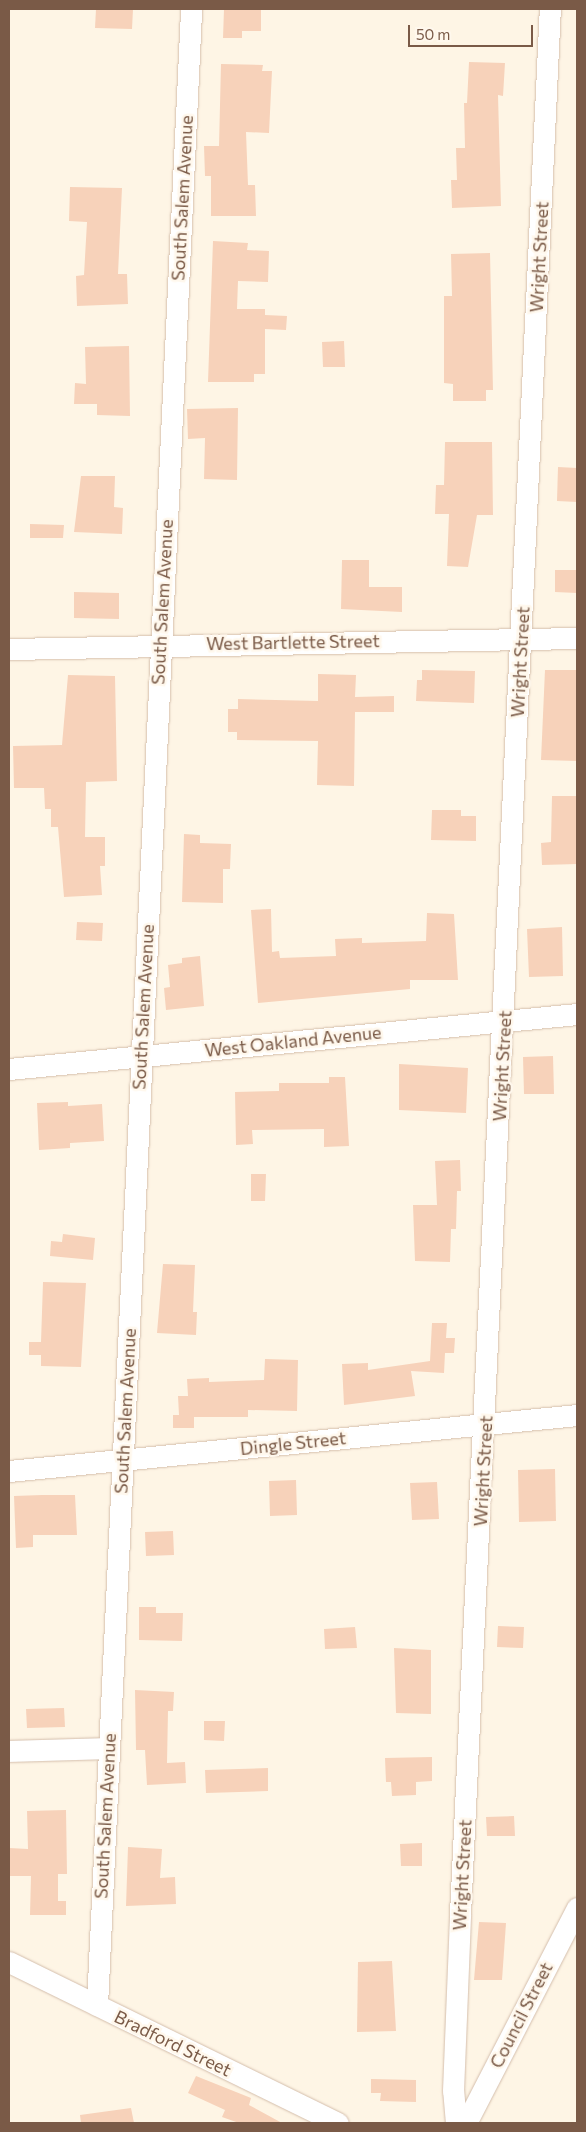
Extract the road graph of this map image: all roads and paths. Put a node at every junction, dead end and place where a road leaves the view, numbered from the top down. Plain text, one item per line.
1 (191, 9) edge
2 (550, 9) edge
3 (577, 638) edge
4 (521, 639) junction
5 (160, 645) junction
6 (9, 649) edge
7 (577, 1014) edge
8 (504, 1020) junction
9 (141, 1056) junction
10 (9, 1069) edge
11 (577, 1415) edge
12 (485, 1424) junction
13 (122, 1460) junction
14 (9, 1471) edge
15 (108, 1748) junction
16 (9, 1752) edge
17 (577, 1908) edge
18 (9, 1962) edge
19 (97, 2005) junction
20 (338, 2123) edge
21 (456, 2123) edge
22 (466, 2123) edge

1 - 5 street, South Salem Avenue
2 - 4 street, Wright Street
3 - 4 street, West Bartlette Street
4 - 5 street, West Bartlette Street
4 - 8 street, Wright Street
5 - 6 street, West Bartlette Street
5 - 9 street, South Salem Avenue
7 - 8 street, West Oakland Avenue
8 - 9 street, West Oakland Avenue
8 - 12 street, Wright Street
9 - 10 street, West Oakland Avenue
9 - 13 street, South Salem Avenue
11 - 12 street, Dingle Street
12 - 13 street, Dingle Street
12 - 21 street, Wright Street
13 - 14 street, Dingle Street
13 - 15 street, South Salem Avenue
15 - 16 street
15 - 19 street, South Salem Avenue
17 - 22 street, Council Street
18 - 19 street, Bradford Street
19 - 20 street, Bradford Street

